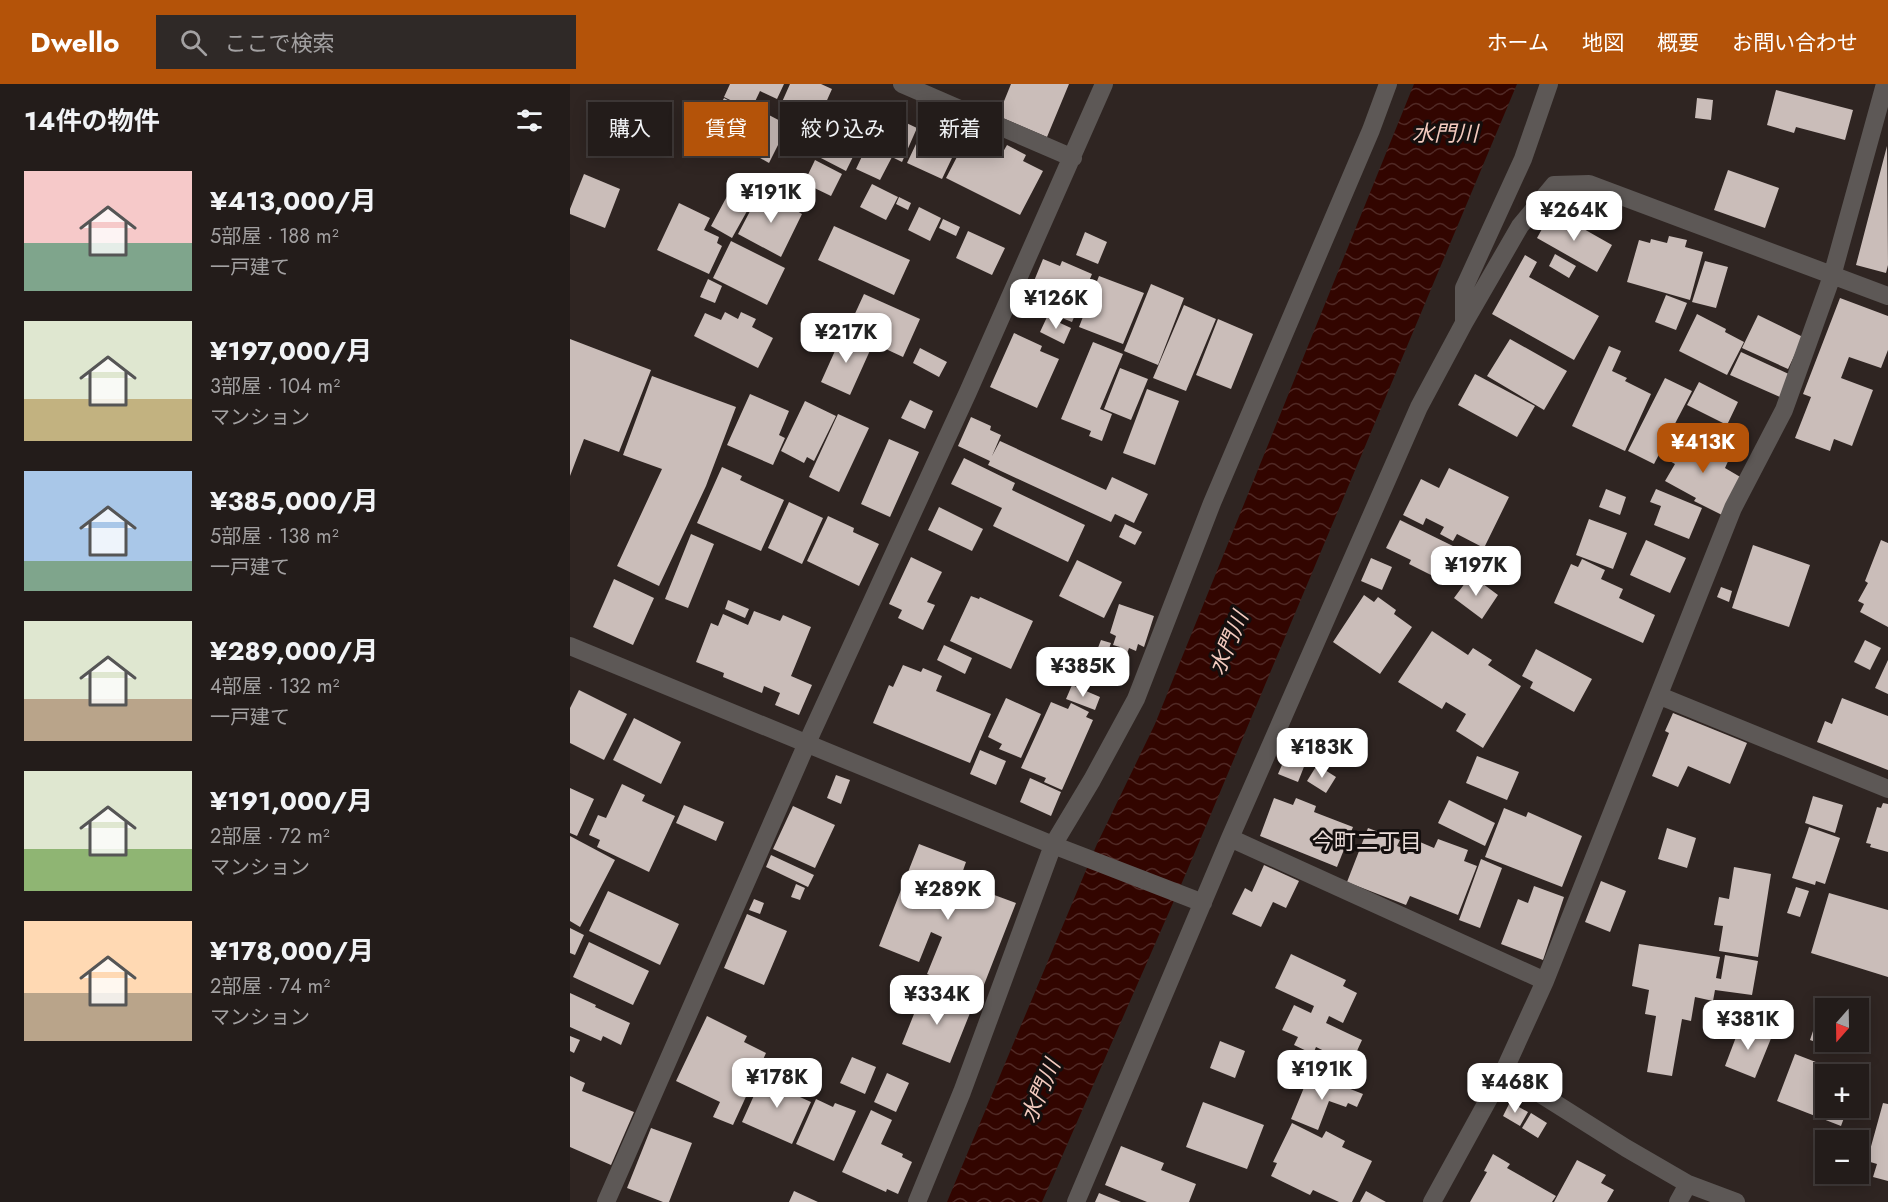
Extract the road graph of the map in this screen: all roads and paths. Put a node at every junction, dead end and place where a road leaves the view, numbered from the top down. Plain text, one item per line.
1 (902, 84) edge
2 (1104, 84) edge
3 (1388, 84) edge
4 (1549, 84) edge
5 (1885, 84) edge
6 (1073, 158) junction
7 (1832, 276) junction
8 (1888, 296) edge
9 (1464, 323) junction
10 (570, 646) edge
11 (1659, 696) junction
12 (807, 743) junction
13 (1888, 789) edge
14 (1230, 838) junction
15 (1053, 845) junction
16 (1203, 903) junction
17 (1545, 981) junction
18 (1504, 1071) junction
19 (1688, 1184) junction
20 (606, 1202) edge
21 (917, 1202) edge
22 (1076, 1202) edge
23 (1432, 1202) edge
24 (1678, 1202) edge
25 (1736, 1202) edge

1 - 6 street
2 - 6 street
3 - 15 street
4 - 9 street
5 - 7 street
6 - 12 street
7 - 8 street
7 - 9 street
7 - 11 street
9 - 14 street
10 - 12 street
11 - 13 street
11 - 17 street
12 - 15 street
12 - 20 street
14 - 16 street
14 - 17 street
15 - 16 street
15 - 21 street
16 - 22 street
17 - 18 street
18 - 19 street
18 - 23 street
19 - 24 street
19 - 25 street

